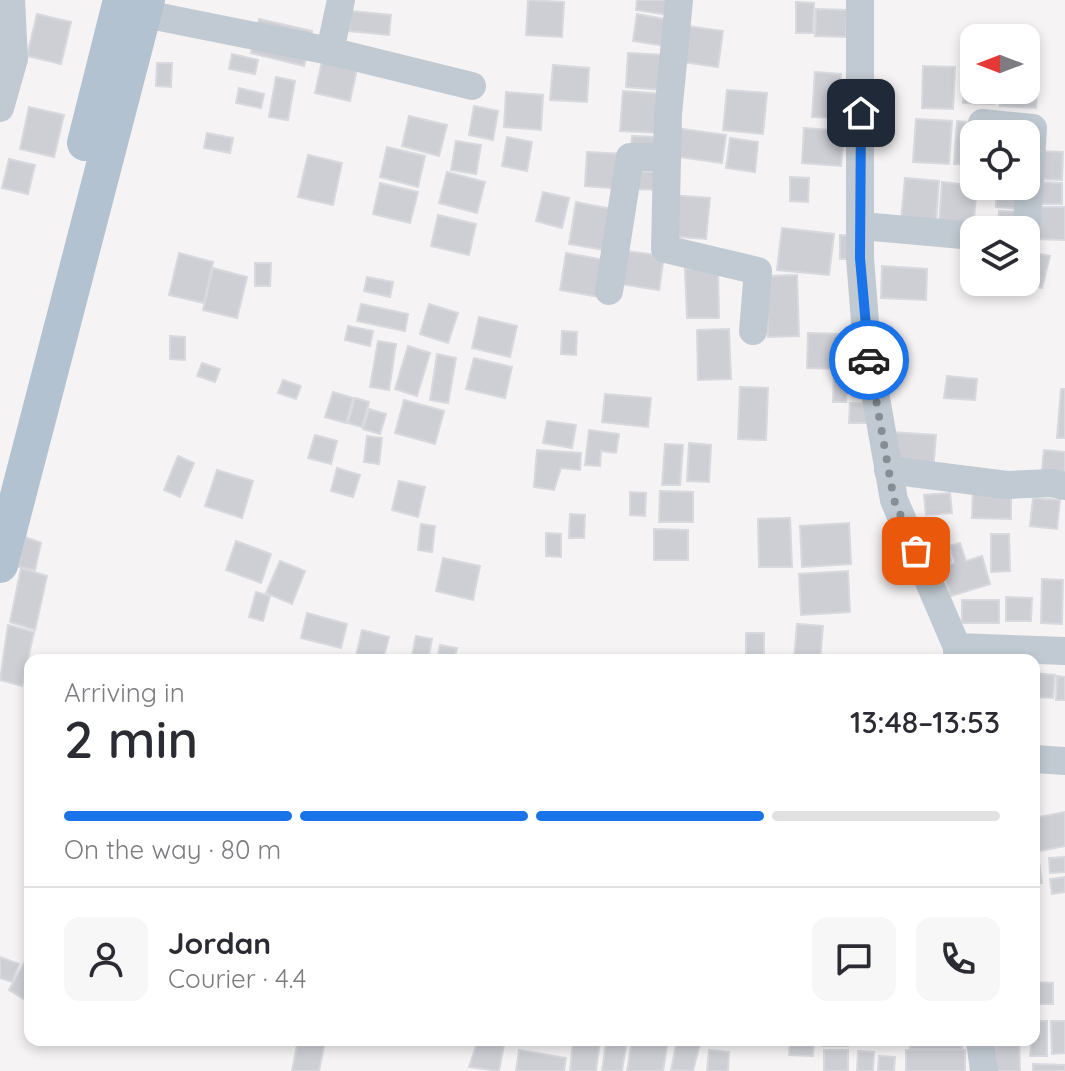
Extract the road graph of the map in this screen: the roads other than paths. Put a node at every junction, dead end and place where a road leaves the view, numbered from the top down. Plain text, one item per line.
1 (11, 0) edge
2 (341, 0) edge
3 (679, 0) edge
4 (860, 0) edge
5 (129, 3) edge
6 (330, 51) junction
7 (472, 86) dead end
8 (0, 108) edge
9 (667, 157) junction
10 (862, 226) junction
11 (960, 235) edge
12 (609, 291) dead end
13 (753, 331) dead end
14 (888, 470) junction
15 (0, 478) edge
16 (1065, 486) edge
17 (0, 565) edge
18 (1065, 651) edge
19 (957, 654) edge
20 (1040, 759) edge
21 (1065, 761) edge
22 (981, 1046) edge
23 (984, 1071) edge

1 - 8 street
2 - 6 street
3 - 9 street
4 - 10 street
5 - 6 street
5 - 15 main road
5 - 17 main road
6 - 7 street
9 - 12 street
9 - 13 street
10 - 11 street
10 - 14 street
14 - 16 street
14 - 19 street
18 - 19 street
20 - 21 street
22 - 23 street

